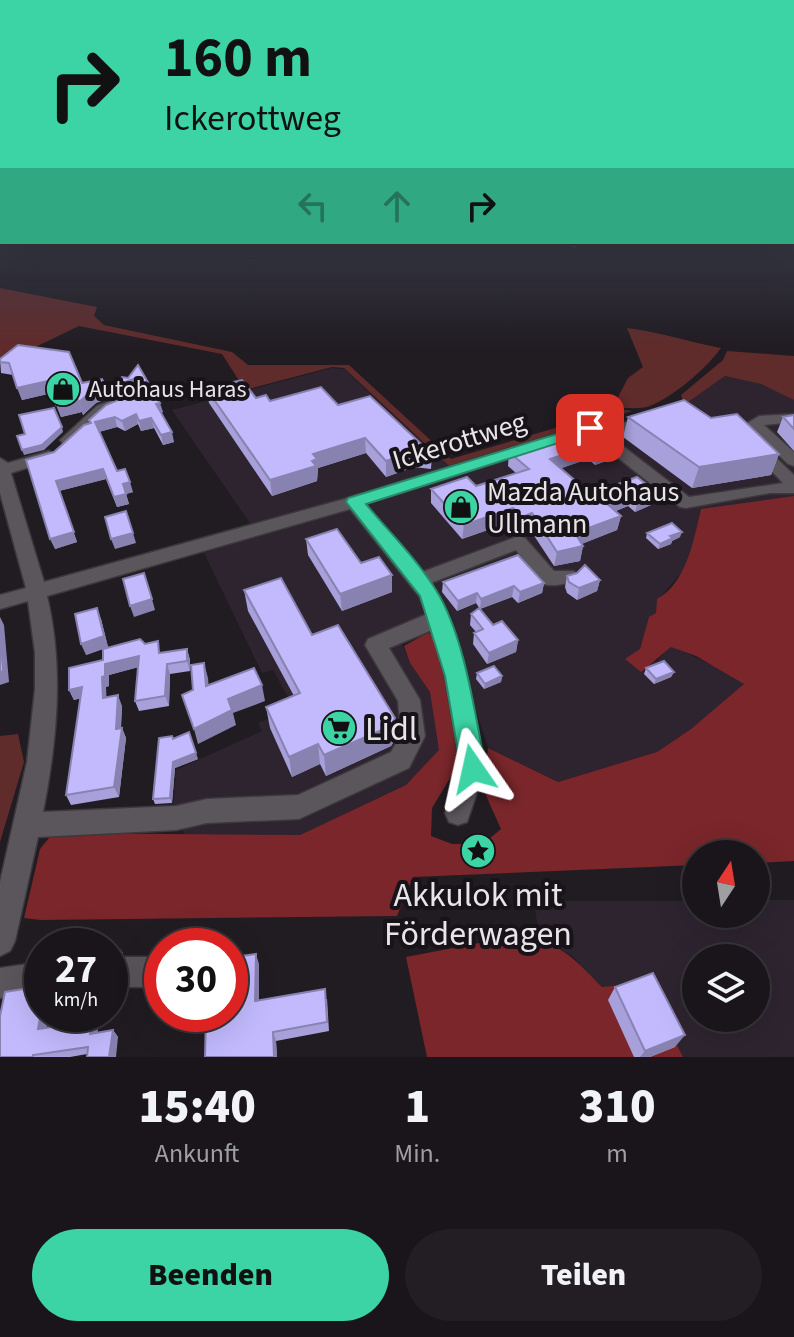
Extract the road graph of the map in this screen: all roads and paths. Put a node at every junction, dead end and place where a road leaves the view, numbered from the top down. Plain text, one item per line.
1 (138, 394) edge
2 (669, 412) edge
3 (794, 418) edge
4 (736, 428) edge
5 (600, 436) junction
6 (794, 461) edge
7 (1, 466) edge
8 (794, 486) edge
9 (354, 502) junction
10 (567, 576) edge
11 (418, 581) junction
12 (36, 592) junction
13 (0, 602) edge
14 (439, 618) junction
15 (458, 813) dead end
16 (28, 825) junction
17 (0, 941) edge
18 (24, 980) edge
19 (0, 983) edge

1 - 7 street
2 - 5 street
3 - 6 street
4 - 8 street
5 - 8 street
5 - 9 street, Ickerottweg
7 - 12 street
9 - 11 street
9 - 12 street, Ickerottweg
10 - 11 street
11 - 14 street
12 - 13 street, Ickerottweg
12 - 16 street
14 - 15 street
14 - 16 street
16 - 17 street
18 - 19 street

